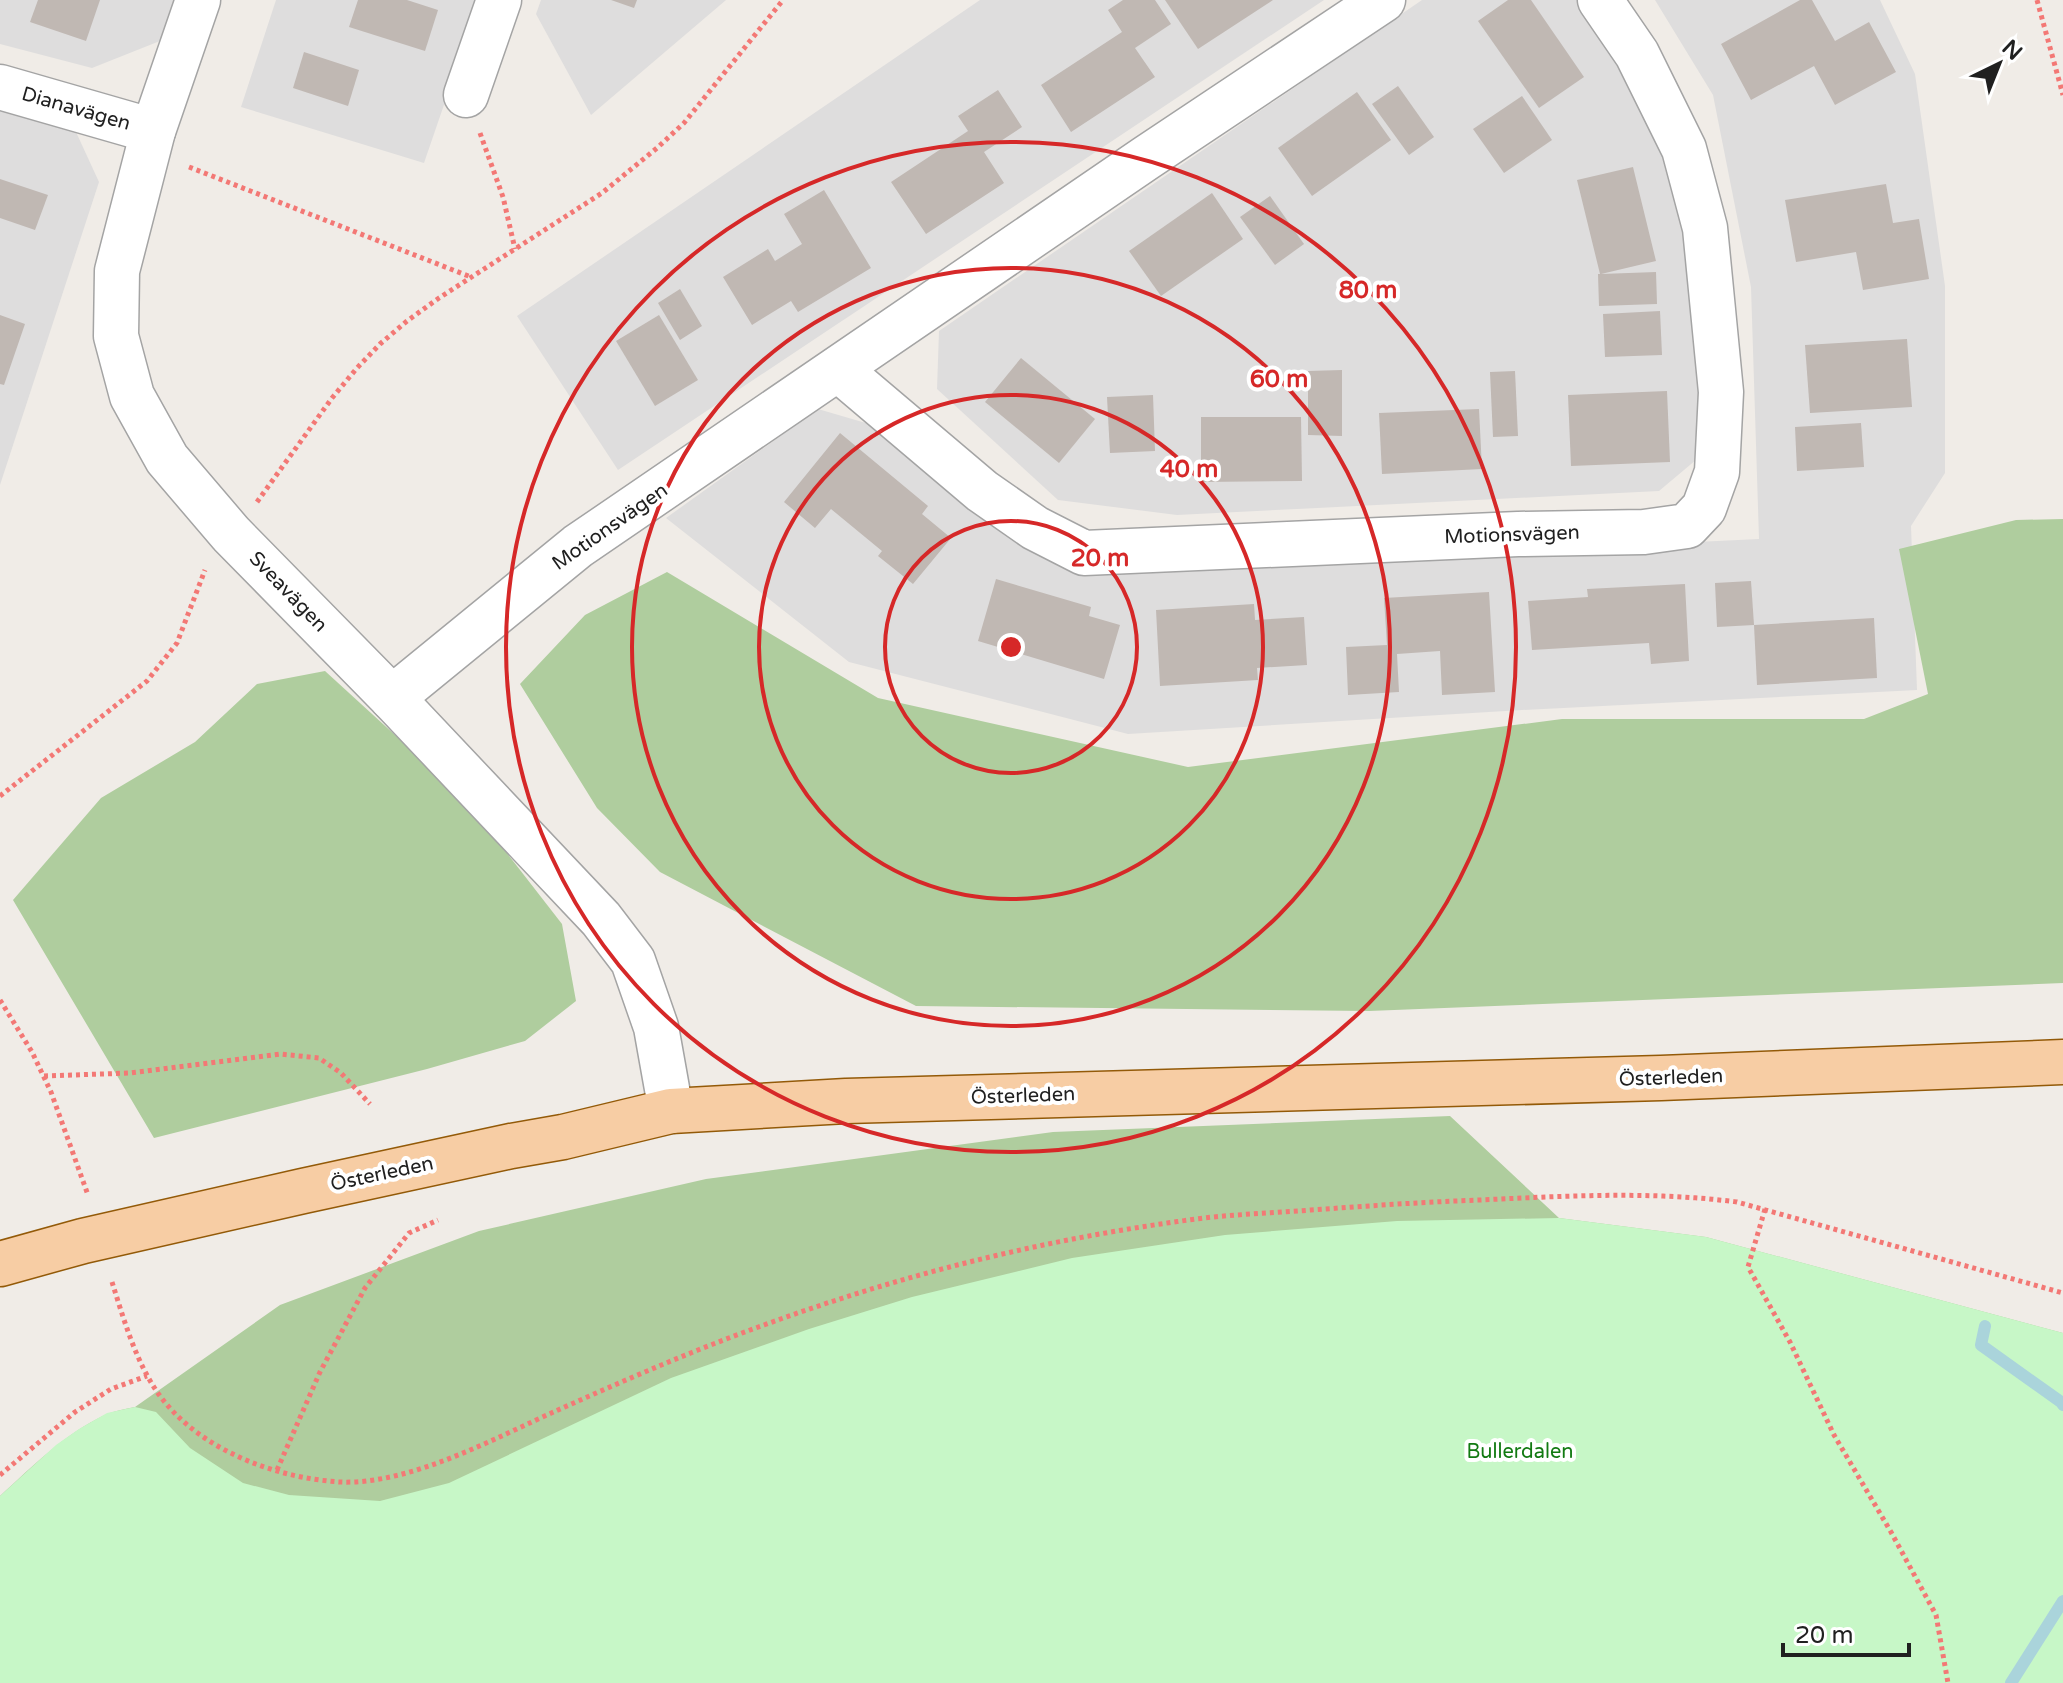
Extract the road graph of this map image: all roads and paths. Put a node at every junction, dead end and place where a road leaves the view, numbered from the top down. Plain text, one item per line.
1 (198, 0) edge
2 (499, 0) edge
3 (783, 0) edge
4 (1383, 0) edge
5 (1600, 0) edge
6 (2037, 0) edge
7 (0, 87) edge
8 (466, 95) joint
9 (2063, 95) edge
10 (150, 141) junction
11 (515, 249) junction
12 (471, 277) junction
13 (838, 369) junction
14 (231, 534) junction
15 (392, 698) junction
16 (0, 796) edge
17 (0, 1000) edge
18 (2063, 1062) edge
19 (44, 1076) junction
20 (370, 1104) dead end
21 (671, 1111) junction
22 (88, 1196) dead end
23 (1765, 1209) junction
24 (438, 1220) dead end
25 (0, 1264) edge
26 (112, 1282) dead end
27 (2063, 1293) edge
28 (147, 1376) junction
29 (277, 1470) junction
30 (0, 1475) edge
31 (1948, 1683) edge

1 - 10 street, Sveavägen
2 - 8 street
3 - 11 path
4 - 13 street, Motionsvägen
5 - 13 street, Motionsvägen
6 - 9 path
7 - 10 street, Dianavägen
8 - 11 path
10 - 12 path
10 - 14 street, Sveavägen
11 - 12 path
12 - 14 path
13 - 15 street, Motionsvägen
14 - 15 street, Sveavägen
14 - 16 path
15 - 21 street, Sveavägen
17 - 19 path
18 - 21 main road, Österleden
19 - 20 path
19 - 22 path
21 - 25 main road, Österleden
23 - 27 path
23 - 29 path
23 - 31 path
24 - 29 path
26 - 28 path
28 - 29 path
28 - 30 path

